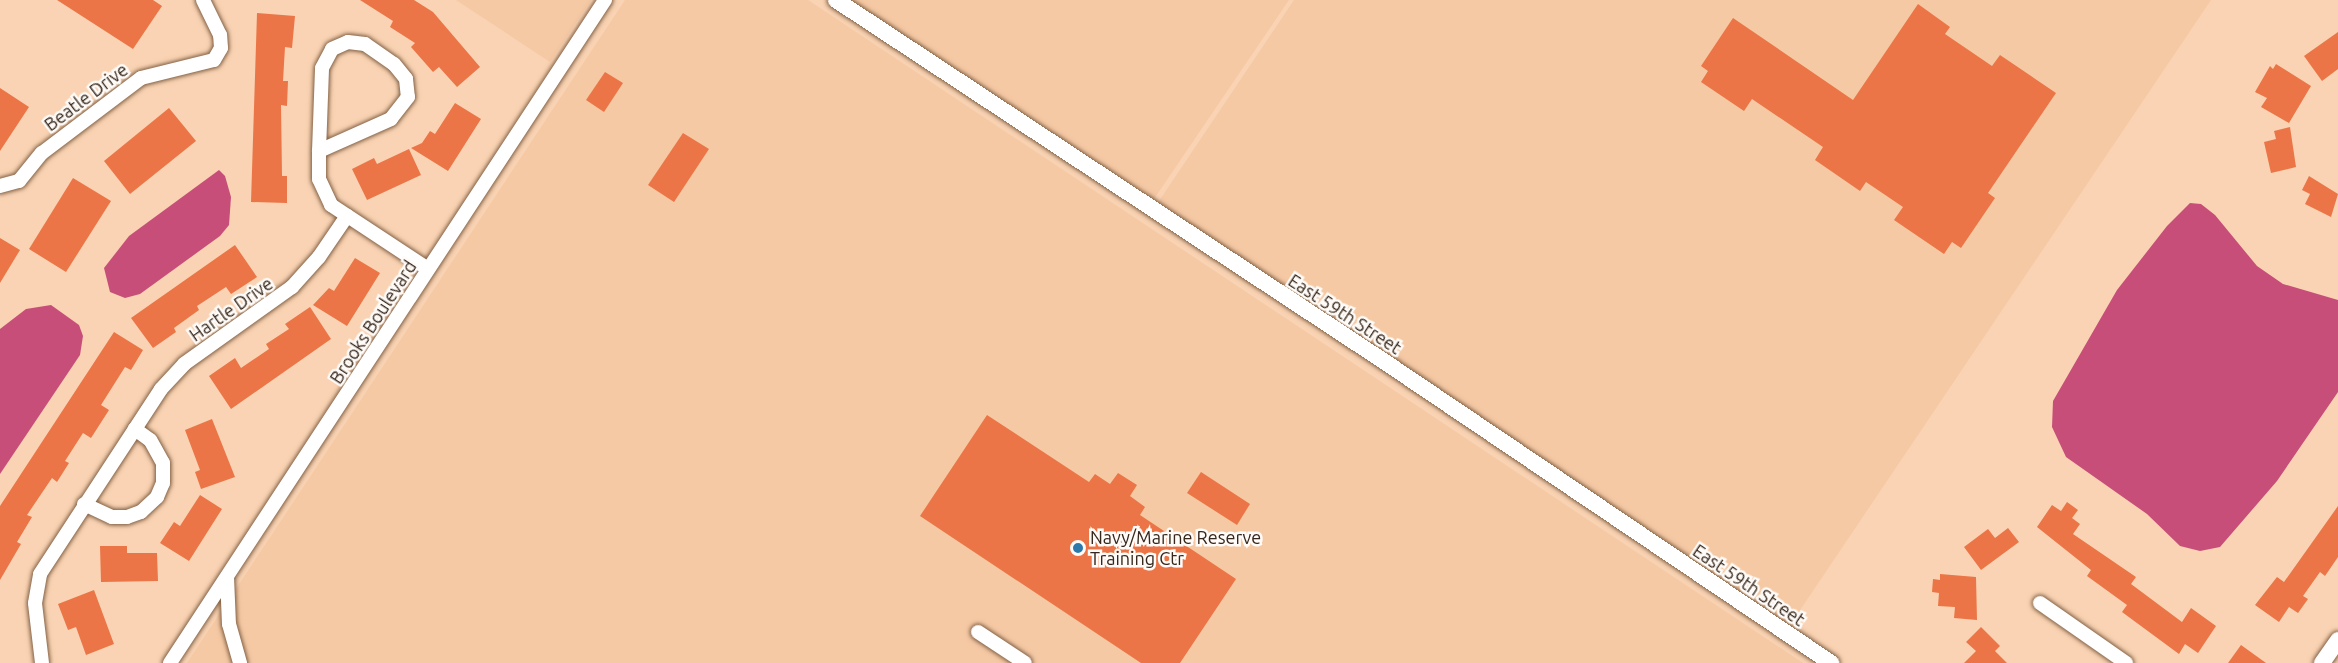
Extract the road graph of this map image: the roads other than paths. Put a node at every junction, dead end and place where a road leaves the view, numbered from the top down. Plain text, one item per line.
1 (203, 0) edge
2 (605, 0) edge
3 (836, 0) edge
4 (319, 151) junction
5 (0, 186) edge
6 (347, 216) junction
7 (428, 269) junction
8 (135, 429) junction
9 (84, 504) junction
10 (227, 577) junction
11 (2040, 603) dead end
12 (978, 632) dead end
13 (2338, 640) edge
14 (42, 663) edge
15 (170, 663) edge
16 (240, 663) edge
17 (1025, 663) edge
18 (1831, 663) edge
19 (2127, 663) edge
20 (2322, 663) edge

1 - 5 street, Beatle Drive
2 - 7 street, Brooks Boulevard
3 - 18 street, East 59th Street
4 - 4 street
4 - 6 street
6 - 7 street
6 - 8 street, Hartle Drive
7 - 10 street, Brooks Boulevard
8 - 9 street, Hartle Drive
8 - 9 street
9 - 14 street, Hartle Drive
10 - 15 street, Brooks Boulevard
10 - 16 street
11 - 19 street
12 - 17 street
13 - 20 street

